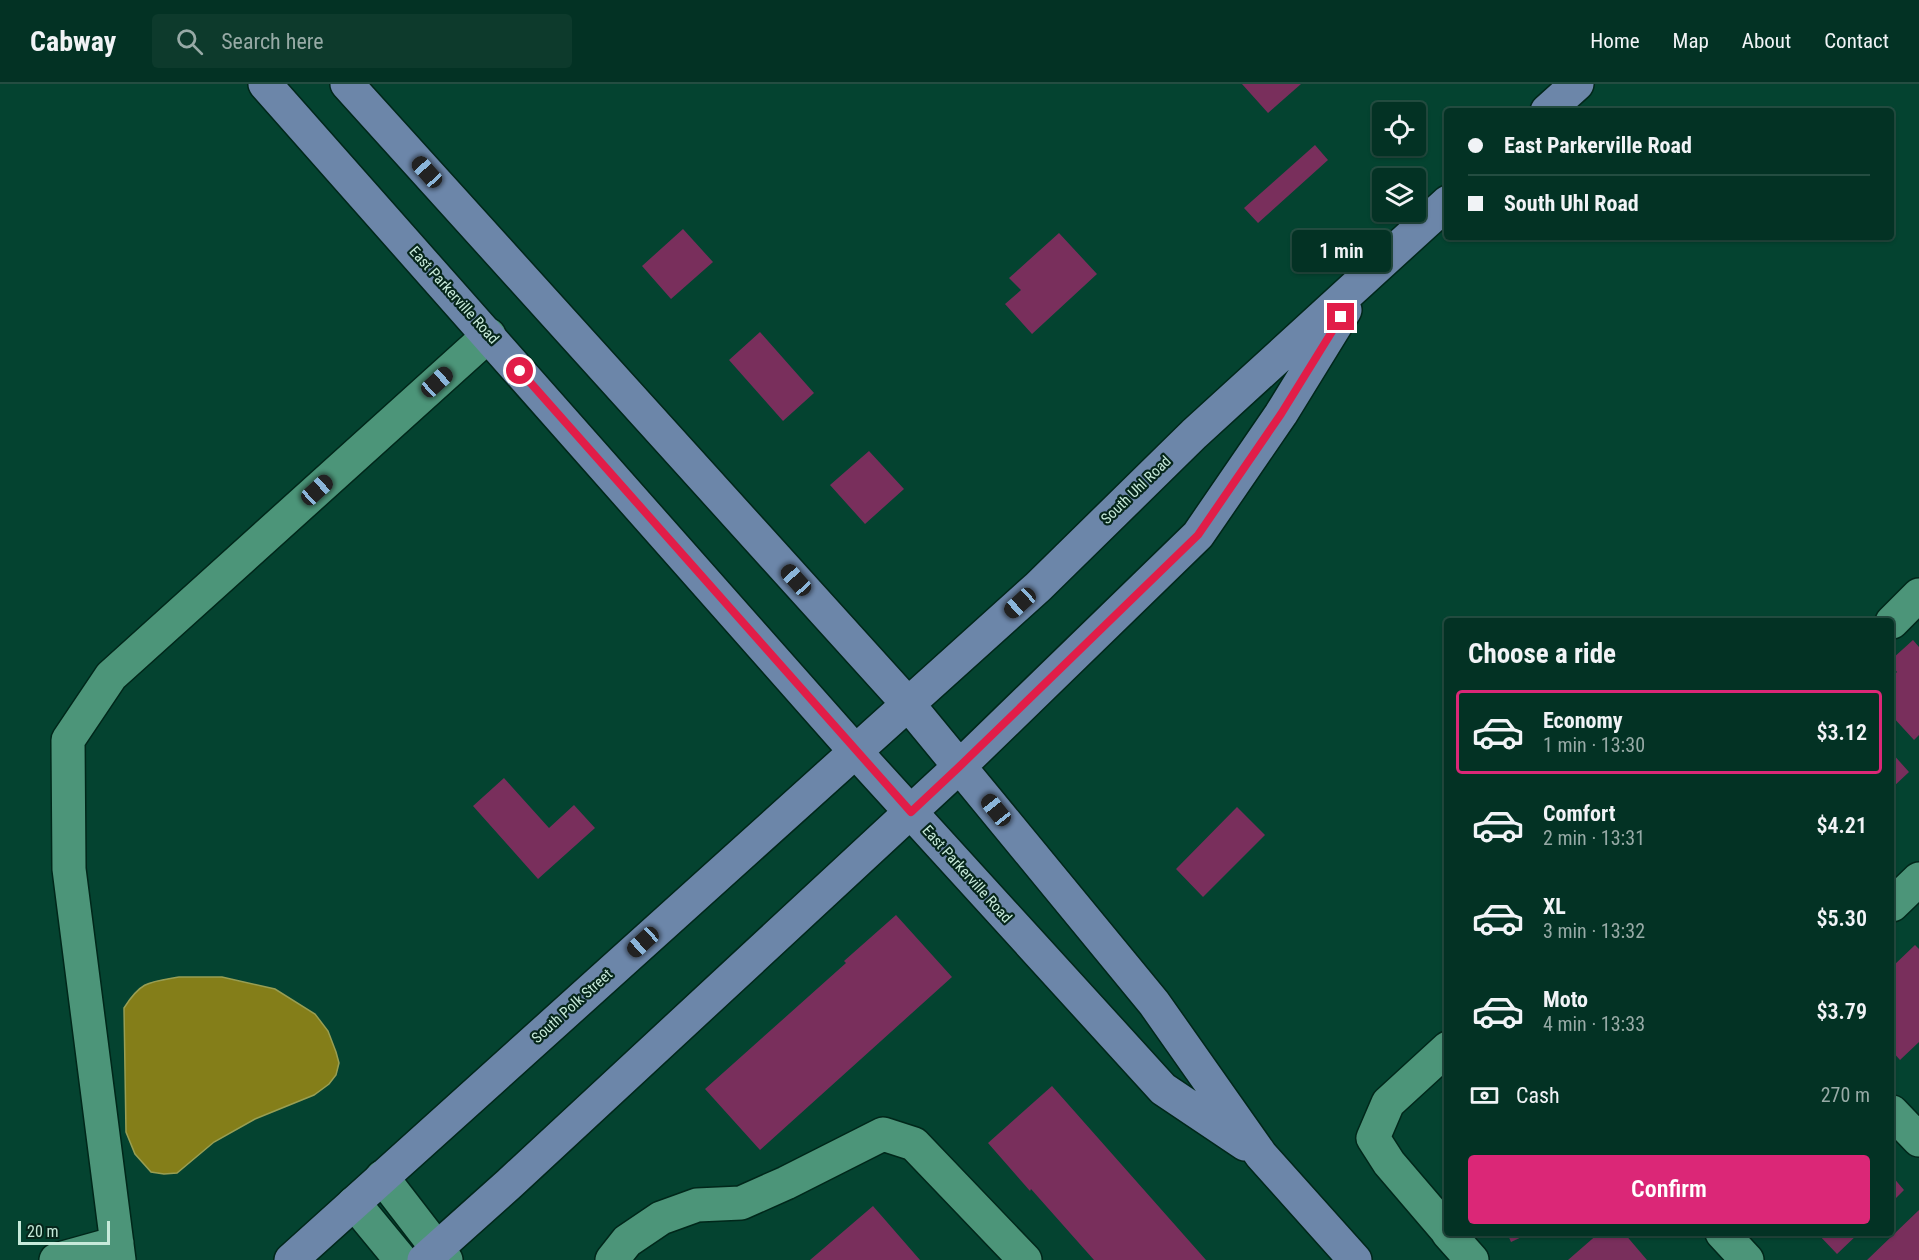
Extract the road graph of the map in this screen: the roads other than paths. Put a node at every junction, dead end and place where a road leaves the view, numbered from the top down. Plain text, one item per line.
1 (266, 84) edge
2 (347, 84) edge
3 (1577, 84) edge
4 (1550, 108) edge
5 (1444, 206) edge
6 (1365, 278) junction
7 (489, 335) junction
8 (1919, 595) edge
9 (1894, 620) edge
10 (908, 704) junction
11 (855, 751) junction
12 (960, 766) junction
13 (911, 812) junction
14 (1919, 879) edge
15 (1894, 903) edge
16 (1444, 1052) edge
17 (1894, 1114) edge
18 (1919, 1140) edge
19 (1261, 1155) junction
20 (382, 1177) junction
21 (354, 1203) junction
22 (1444, 1227) edge
23 (1451, 1236) edge
24 (1725, 1236) edge
25 (118, 1252) edge
26 (436, 1256) edge
27 (56, 1260) edge
28 (291, 1260) edge
29 (401, 1260) edge
30 (612, 1260) edge
31 (1025, 1260) edge
32 (1355, 1260) edge
33 (1472, 1260) edge
34 (1747, 1260) edge

1 - 7 main road, East Parkerville Road
2 - 10 main road, East Parkerville Road
3 - 4 main road
5 - 6 main road, South Uhl Road
6 - 10 main road, South Uhl Road
6 - 12 main road, South Uhl Road
7 - 11 main road, East Parkerville Road
7 - 25 street
8 - 9 street
10 - 11 main road, South Polk Street
10 - 12 main road, East Parkerville Road
11 - 13 main road, East Parkerville Road
11 - 20 main road, South Polk Street
12 - 13 main road
12 - 19 main road, East Parkerville Road
13 - 19 main road, East Parkerville Road
13 - 26 main road
14 - 15 street
16 - 22 street
17 - 18 street
19 - 32 main road, East Parkerville Road
20 - 21 main road, South Polk Street
20 - 26 street
21 - 28 main road, South Polk Street
21 - 29 street
23 - 33 street
24 - 34 street
25 - 27 street
30 - 31 street

